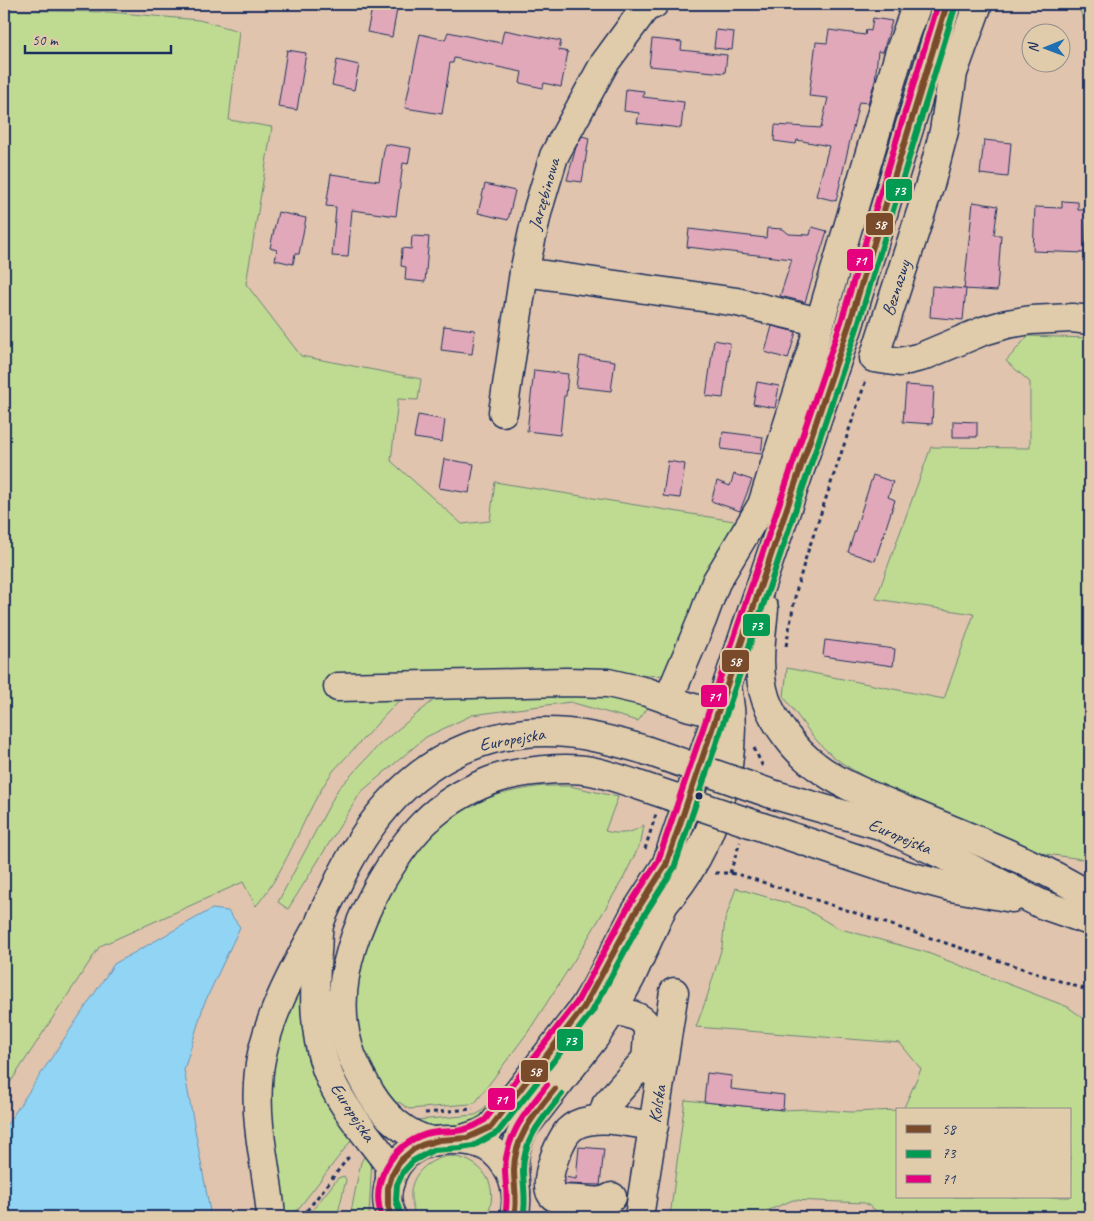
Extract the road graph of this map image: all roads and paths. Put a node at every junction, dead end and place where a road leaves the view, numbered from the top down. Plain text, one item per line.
1 (654, 4) edge
2 (917, 4) edge
3 (947, 4) edge
4 (978, 4) edge
5 (524, 272) junction
6 (1090, 320) edge
7 (820, 322) junction
8 (874, 358) junction
9 (503, 412) dead end
10 (770, 561) junction
11 (785, 650) dead end
12 (338, 687) dead end
13 (727, 688) junction
14 (668, 700) junction
15 (718, 714) junction
16 (658, 807) dead end
17 (655, 859) junction
18 (710, 874) dead end
19 (1090, 896) edge
20 (664, 904) junction
21 (1040, 904) junction
22 (1090, 921) edge
23 (319, 923) junction
24 (1090, 991) edge
25 (674, 992) dead end
26 (613, 1010) junction
27 (646, 1059) junction
28 (479, 1105) dead end
29 (424, 1113) dead end
30 (602, 1119) junction
31 (654, 1126) junction
32 (463, 1139) junction
33 (432, 1141) junction
34 (357, 1150) dead end
35 (390, 1182) junction
36 (516, 1190) junction
37 (640, 1209) edge
38 (389, 1215) edge
39 (271, 1217) edge
40 (302, 1217) edge
41 (514, 1217) edge

1 - 5 main road, Jarzębinowa
2 - 7 main road
3 - 10 main road
4 - 8 main road, Beznazwy
5 - 7 main road
5 - 9 main road, Jarzębinowa
6 - 8 main road
7 - 14 main road
8 - 11 path
10 - 13 main road
10 - 19 main road
12 - 14 main road
13 - 15 main road
13 - 20 main road
14 - 15 main road
15 - 17 main road
16 - 17 path
17 - 20 main road
17 - 32 main road
18 - 24 path
20 - 26 main road
21 - 22 main road, Europejska
21 - 23 main road, Europejska, bridge
21 - 33 main road, Europejska, bridge
23 - 35 main road, Europejska
23 - 39 main road
25 - 31 main road, Kolska
26 - 27 main road
26 - 36 main road
27 - 30 main road
27 - 31 main road
28 - 29 path
30 - 31 main road
30 - 37 main road
31 - 37 main road, Kolska
32 - 33 main road
32 - 36 main road
33 - 35 main road
34 - 40 path
35 - 38 main road
36 - 41 main road

